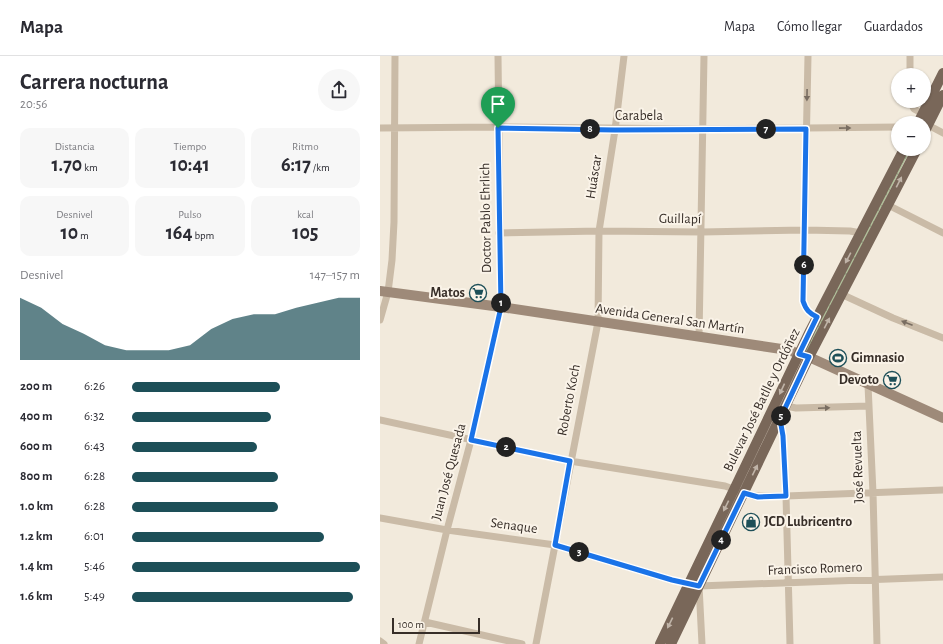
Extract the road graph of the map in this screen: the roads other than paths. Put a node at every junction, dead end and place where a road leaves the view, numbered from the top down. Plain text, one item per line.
1 (395, 56) edge
2 (498, 56) edge
3 (624, 56) edge
4 (704, 56) edge
5 (808, 56) edge
6 (910, 56) edge
7 (910, 68) edge
8 (943, 73) edge
9 (943, 95) edge
10 (914, 108) edge
11 (920, 116) edge
12 (928, 116) edge
13 (930, 116) edge
14 (931, 126) edge
15 (891, 127) edge
16 (380, 128) edge
17 (394, 128) junction
18 (498, 128) junction
19 (806, 129) junction
20 (615, 130) junction
21 (703, 130) junction
22 (943, 133) edge
23 (900, 156) edge
24 (913, 156) edge
25 (888, 206) junction
26 (805, 230) junction
27 (599, 231) junction
28 (499, 232) junction
29 (702, 232) junction
30 (943, 233) edge
31 (861, 234) junction
32 (384, 291) edge
33 (841, 294) junction
34 (501, 307) junction
35 (817, 317) junction
36 (380, 320) edge
37 (598, 322) junction
38 (699, 337) junction
39 (943, 338) edge
40 (799, 354) junction
41 (809, 357) junction
42 (868, 385) junction
43 (786, 406) junction
44 (869, 406) junction
45 (943, 418) edge
46 (780, 419) junction
47 (380, 420) edge
48 (471, 440) junction
49 (570, 461) junction
50 (734, 489) junction
51 (943, 490) edge
52 (744, 493) junction
53 (873, 494) junction
54 (786, 496) junction
55 (380, 518) edge
56 (447, 530) junction
57 (555, 545) junction
58 (943, 577) edge
59 (875, 579) junction
60 (788, 583) junction
61 (688, 584) junction
62 (699, 586) junction
63 (425, 622) junction
64 (380, 641) edge
65 (384, 644) edge
66 (419, 644) edge
67 (522, 644) edge
68 (536, 644) edge
69 (660, 644) edge
70 (671, 644) edge
71 (702, 644) edge
72 (790, 644) edge
73 (877, 644) edge

1 - 17 street
2 - 18 street, Doctor Pablo Ehrlich
3 - 20 street, Huáscar
4 - 21 street
5 -> 19 street
6 - 7 street
8 - 12 main road
9 - 13 main road
10 - 11 street
14 - 22 street
19 -> 15 street, Carabela
16 - 17 street, Carabela
17 - 18 street, Carabela
17 - 32 street
18 - 20 street, Carabela
18 - 28 street, Doctor Pablo Ehrlich
19 - 21 street, Carabela
19 - 26 street
20 - 21 street, Carabela
20 - 27 street, Huáscar
21 - 29 street
23 - 31 main road, Bulevar José Batlle y Ordóñez
25 -> 24 main road, Bulevar José Batlle y Ordóñez
25 - 30 street
25 - 33 main road, Bulevar José Batlle y Ordóñez
26 - 29 street, Guillapí
26 - 31 street, Guillapí
26 - 35 street
27 - 28 street, Guillapí
27 - 29 street, Guillapí
27 - 37 street, Roberto Koch
28 - 34 street, Doctor Pablo Ehrlich
29 - 38 street
31 -> 35 main road, Bulevar José Batlle y Ordóñez
32 - 34 main road, Avenida General San Martín
32 - 36 street
39 -> 33 street
41 -> 33 main road, Bulevar José Batlle y Ordóñez
34 - 37 main road, Avenida General San Martín
34 - 48 street, Juan José Quesada
35 - 40 main road, Bulevar José Batlle y Ordóñez
37 - 38 main road, Avenida General San Martín
37 - 49 street, Roberto Koch
38 - 40 main road, Avenida General San Martín
40 - 41 main road, Avenida General San Martín
40 -> 50 main road, Bulevar José Batlle y Ordóñez
41 - 42 main road, Avenida General San Martín
41 - 43 main road, Bulevar José Batlle y Ordóñez
42 - 44 street, José Revuelta
42 - 45 main road, Avenida General San Martín
43 -> 44 street
43 - 46 main road, Bulevar José Batlle y Ordóñez
44 - 53 street, José Revuelta
52 -> 46 main road, Bulevar José Batlle y Ordóñez
46 - 54 street
47 - 48 street
48 - 49 street
48 - 56 street, Juan José Quesada
49 - 50 street
49 - 57 street, Roberto Koch
50 - 52 street
50 -> 61 main road, Bulevar José Batlle y Ordóñez
51 - 53 street
52 - 54 street
52 - 62 main road, Bulevar José Batlle y Ordóñez
53 - 54 street
53 - 59 street, José Revuelta
54 - 60 street
55 - 56 street, Senaque
56 - 57 street, Senaque
56 - 63 street, Juan José Quesada
57 - 61 street, Senaque
57 - 68 street, Roberto Koch
58 - 59 street, Francisco Romero
59 - 60 street, Francisco Romero
59 - 73 street, José Revuelta
60 - 62 street, Francisco Romero
60 - 72 street
61 - 62 street, Francisco Romero
61 -> 69 main road, Bulevar José Batlle y Ordóñez
62 - 70 main road, Bulevar José Batlle y Ordóñez
62 - 71 street
63 - 66 street, Juan José Quesada
63 - 67 street
64 - 65 street

